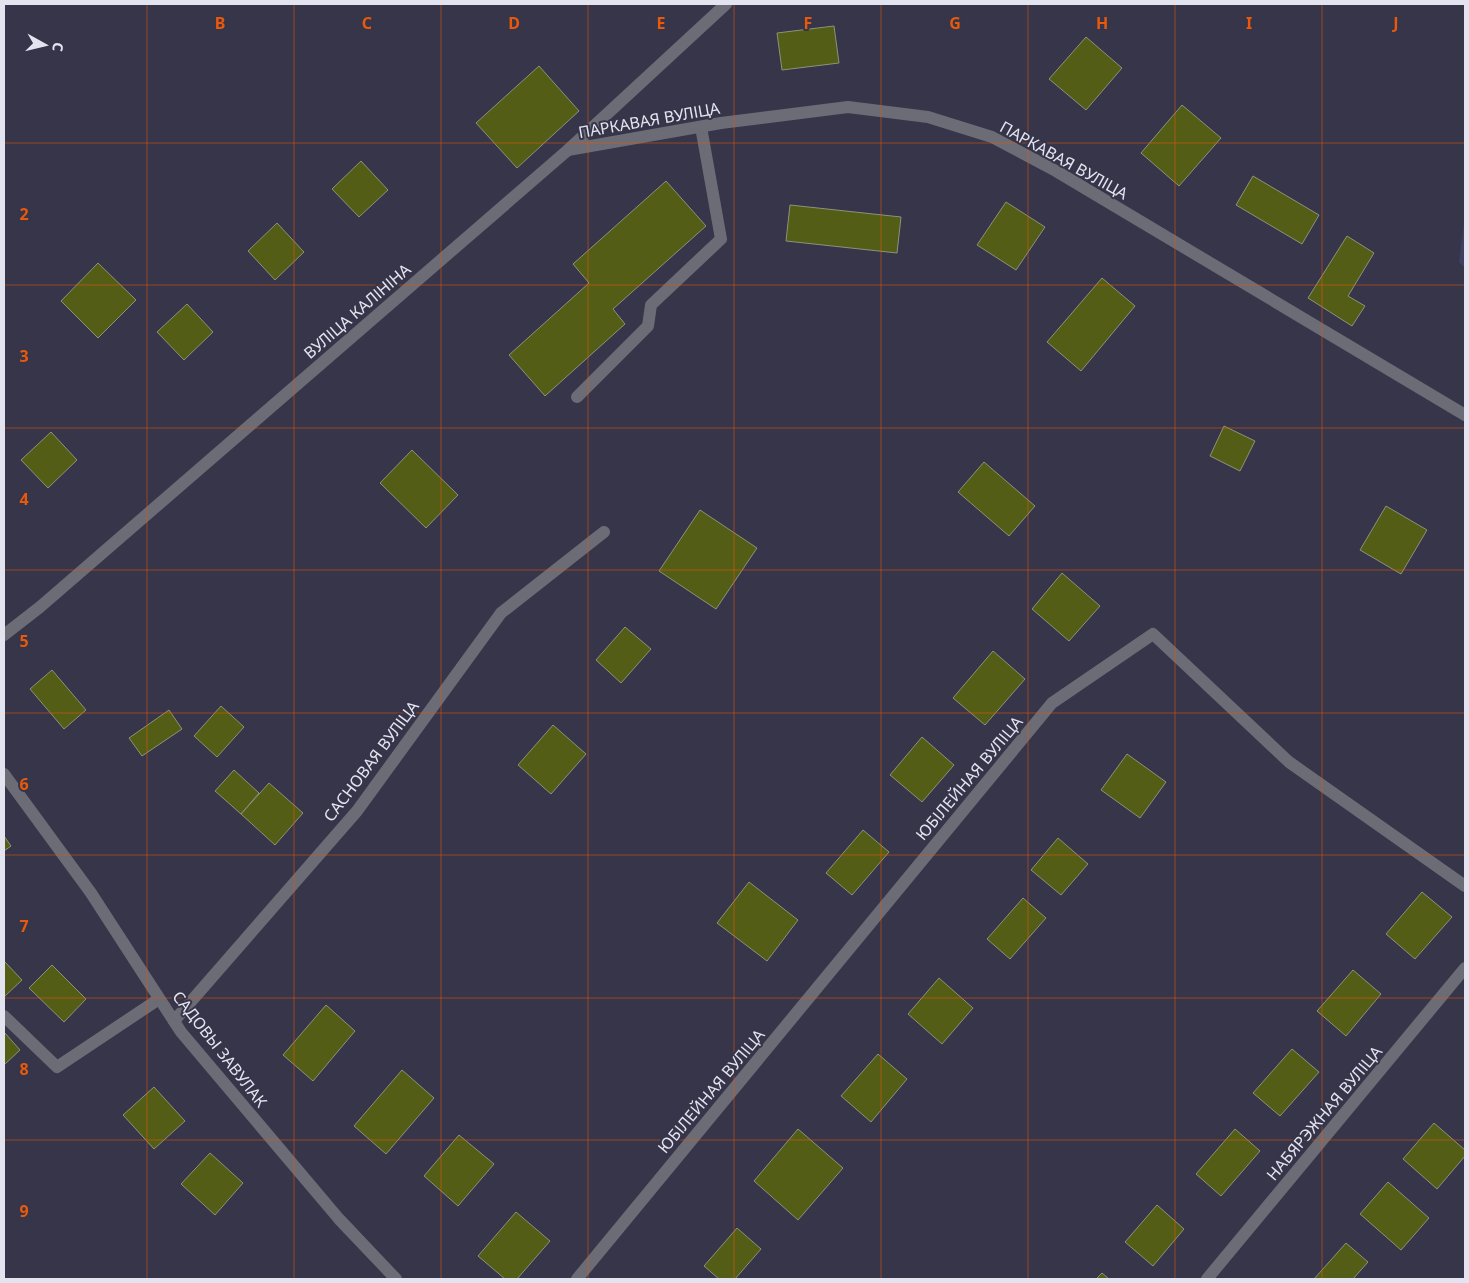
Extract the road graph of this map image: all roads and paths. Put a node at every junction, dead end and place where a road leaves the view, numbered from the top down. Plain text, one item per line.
1 (726, 4) edge
2 (701, 127) junction
3 (568, 150) junction
4 (578, 397) dead end
5 (1465, 415) edge
6 (604, 532) dead end
7 (4, 635) edge
8 (4, 774) edge
9 (1465, 886) edge
10 (1465, 968) edge
11 (159, 999) junction
12 (4, 1016) edge
13 (174, 1021) junction
14 (396, 1279) edge
15 (577, 1279) edge
16 (1207, 1279) edge

1 - 3 street, ВУЛІЦА КАЛІНІНА
2 - 3 street, ПАРКАВАЯ ВУЛІЦА
2 - 4 street
2 - 5 street, ПАРКАВАЯ ВУЛІЦА
3 - 7 street, ВУЛІЦА КАЛІНІНА
6 - 13 street, САСНОВАЯ ВУЛІЦА
8 - 11 street, САДОВЫ ЗАВУЛАК
9 - 15 street, ЮБІЛЕЙНАЯ ВУЛІЦА
10 - 16 street, НАБЯРЭЖНАЯ ВУЛІЦА
11 - 12 street
11 - 13 street, САДОВЫ ЗАВУЛАК
13 - 14 street, САДОВЫ ЗАВУЛАК

